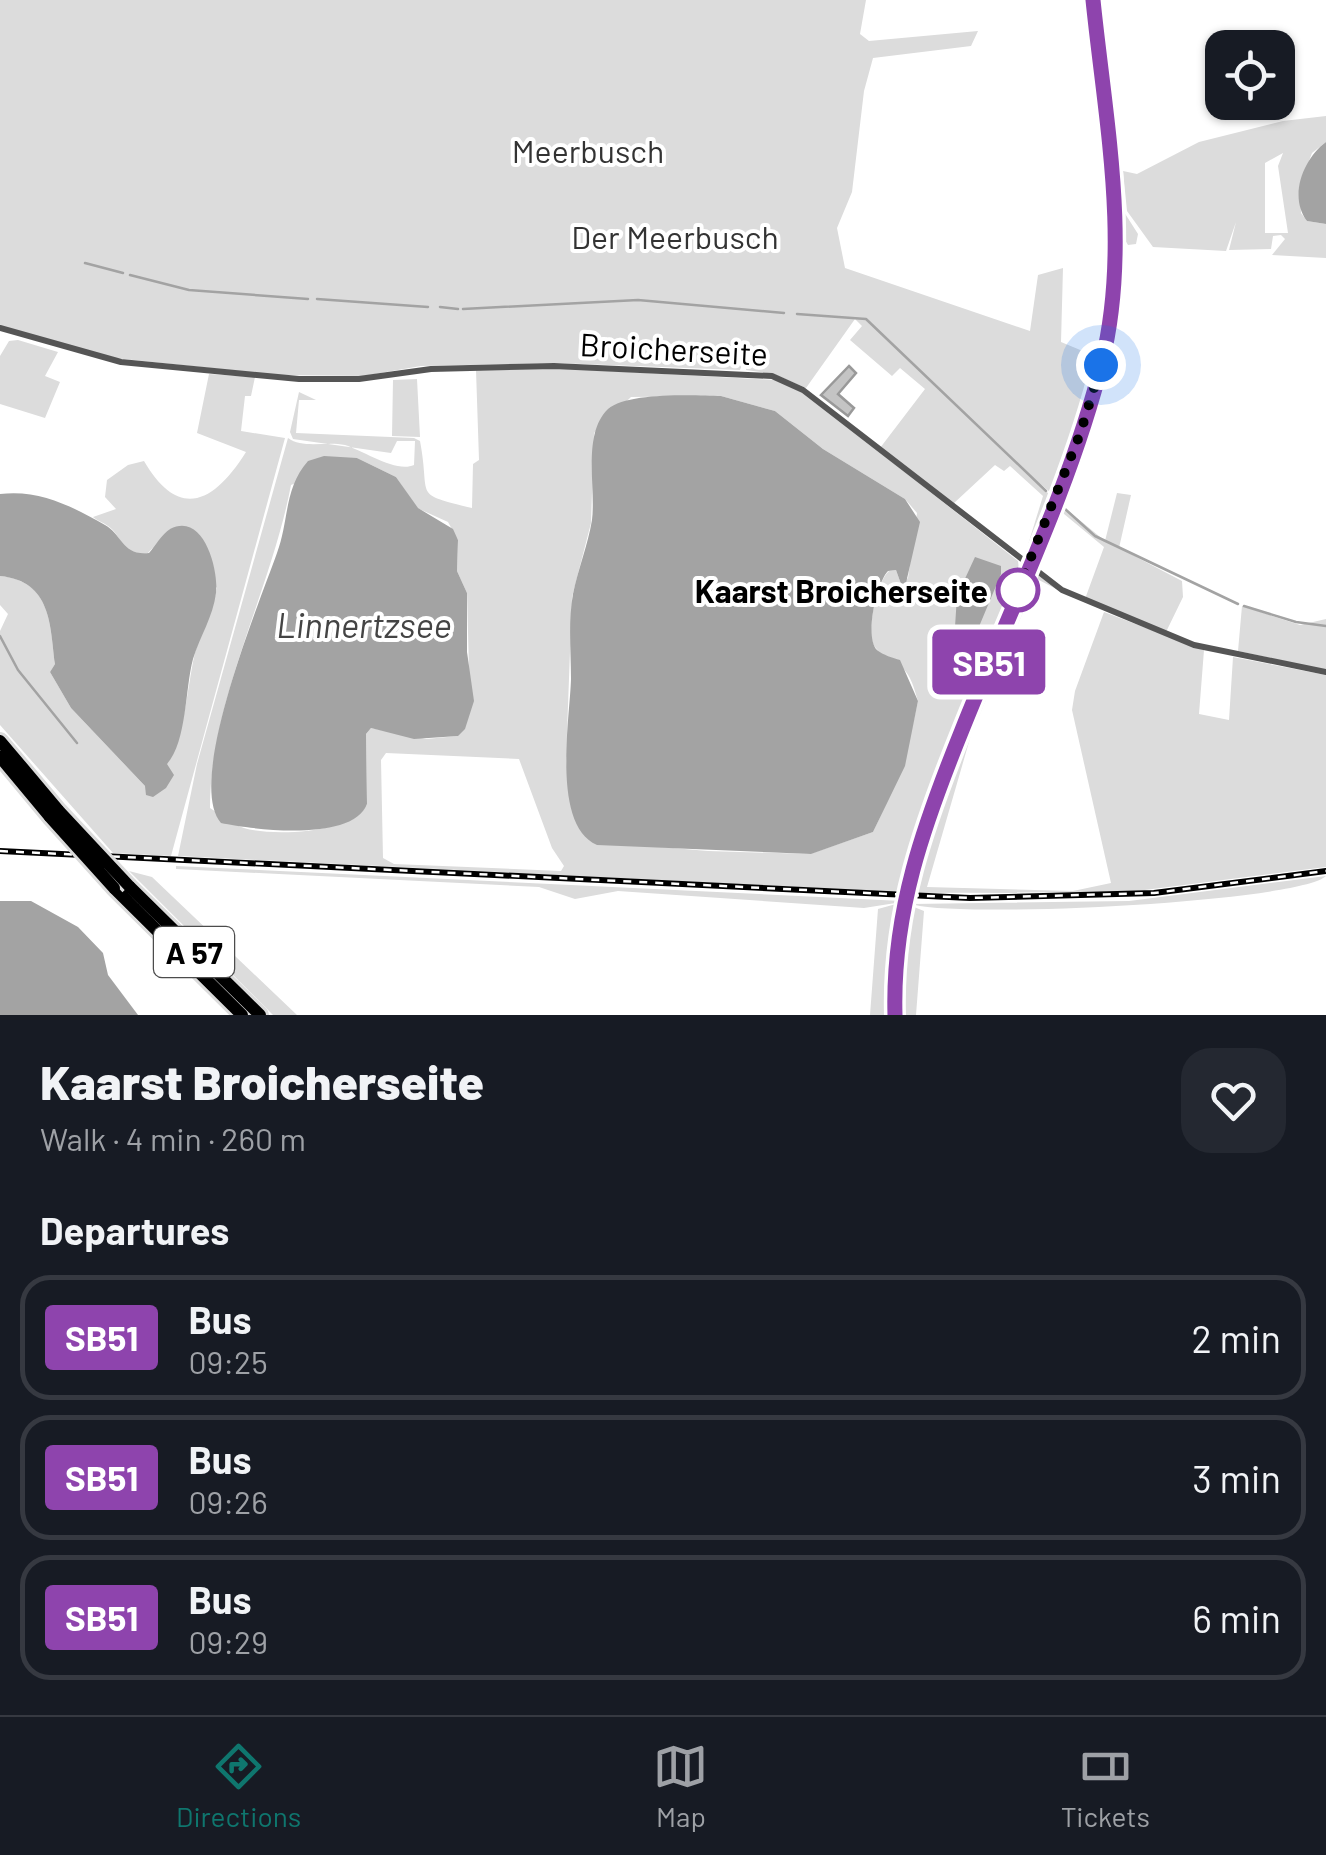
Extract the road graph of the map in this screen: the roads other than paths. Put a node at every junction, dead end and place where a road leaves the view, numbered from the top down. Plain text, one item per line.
1 (1093, 0) edge
2 (0, 328) edge
3 (1028, 564) junction
4 (1326, 672) edge
5 (0, 741) edge
6 (0, 757) edge
7 (54, 814) junction
8 (122, 887) junction
9 (242, 1015) edge
10 (260, 1015) edge
11 (895, 1015) edge

1 - 3 main road
2 - 3 street, Broicherseite
3 - 4 street, Broicherseite
3 - 11 main road, bridge
5 - 7 highway, A 57
6 - 7 highway, A 57
7 - 8 highway, A 57, bridge
8 - 9 highway, A 57
8 - 10 highway, A 57

